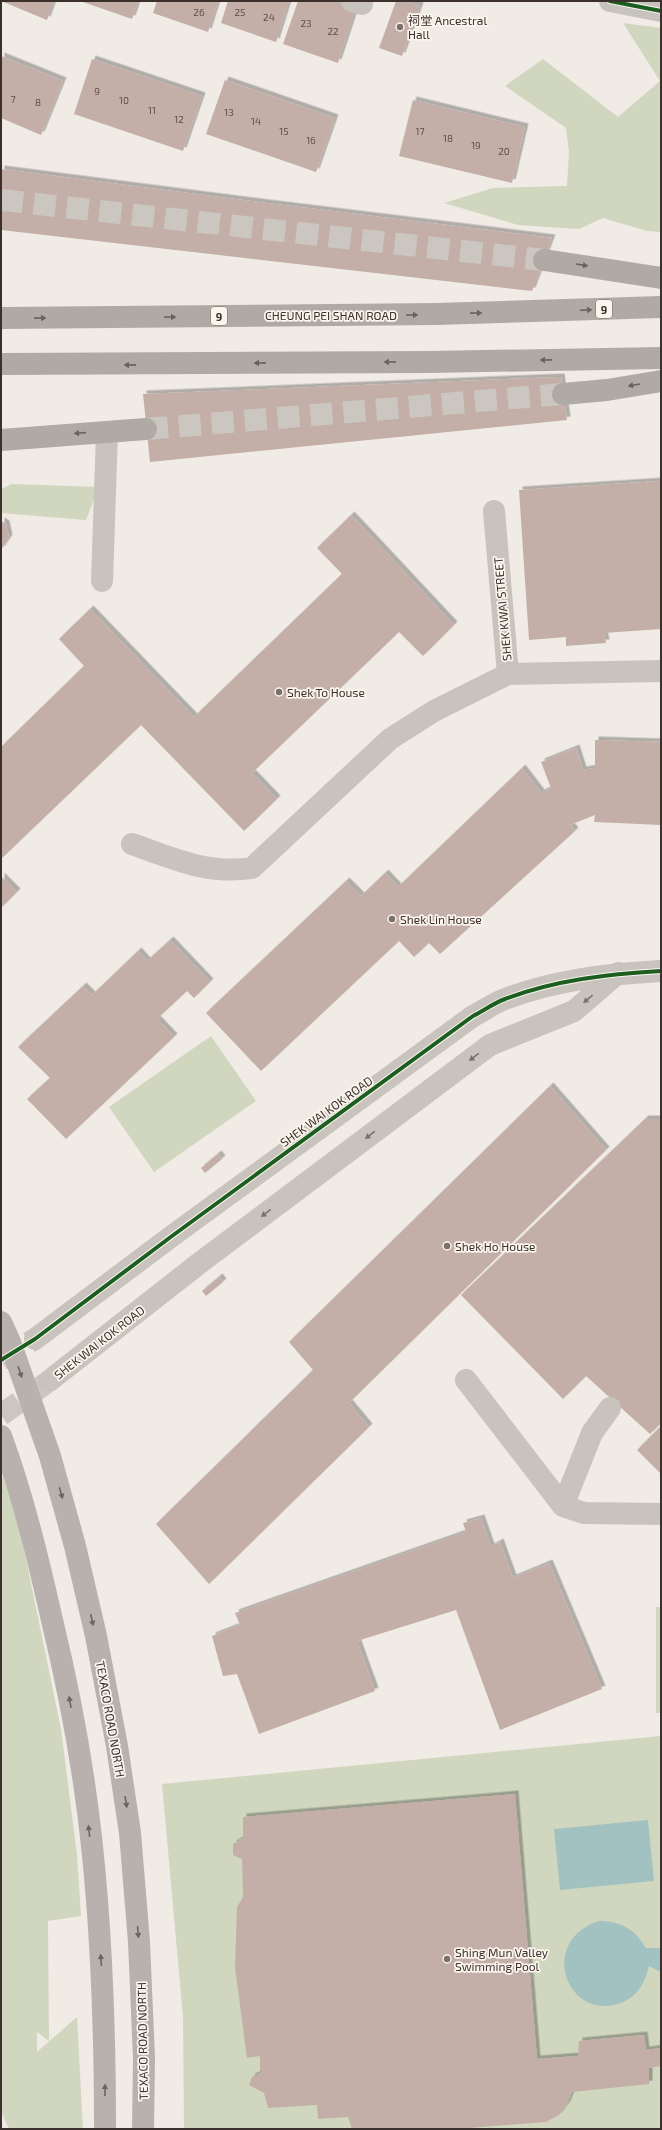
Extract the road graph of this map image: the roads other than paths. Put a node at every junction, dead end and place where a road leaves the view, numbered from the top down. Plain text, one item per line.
1 (610, 1) edge
2 (661, 11) edge
3 (544, 260) tunnel mouth
4 (661, 278) edge
5 (661, 307) edge
6 (1, 318) edge
7 (661, 358) edge
8 (1, 364) edge
9 (661, 381) edge
10 (563, 394) tunnel mouth
11 (146, 429) tunnel mouth
12 (107, 432) junction
13 (1, 440) edge
14 (494, 511) dead end
15 (102, 581) dead end
16 (661, 671) edge
17 (508, 674) junction
18 (132, 844) dead end
19 (661, 971) edge
20 (618, 973) junction
21 (1, 1322) edge
22 (35, 1339) tunnel mouth
23 (466, 1380) dead end
24 (49, 1381) tunnel mouth
25 (610, 1408) dead end
26 (1, 1436) edge
27 (563, 1506) junction
28 (661, 1514) edge
29 (105, 2129) edge
30 (143, 2129) edge

1 - 2 street
3 -> 4 highway
6 -> 5 highway, CHEUNG PEI SHAN ROAD / 9
7 -> 8 highway
9 -> 10 highway
11 - 12 highway
12 -> 13 highway
12 - 15 street
14 - 17 street, SHEK KWAI STREET
16 - 17 street, SHEK KWAI STREET
17 - 18 street
19 - 20 street, SHEK WAI KOK ROAD
20 - 22 street, SHEK WAI KOK ROAD
20 -> 24 street, SHEK WAI KOK ROAD
21 -> 30 main road, TEXACO ROAD NORTH
23 - 27 street
25 - 27 street
29 -> 26 main road
27 - 28 street

